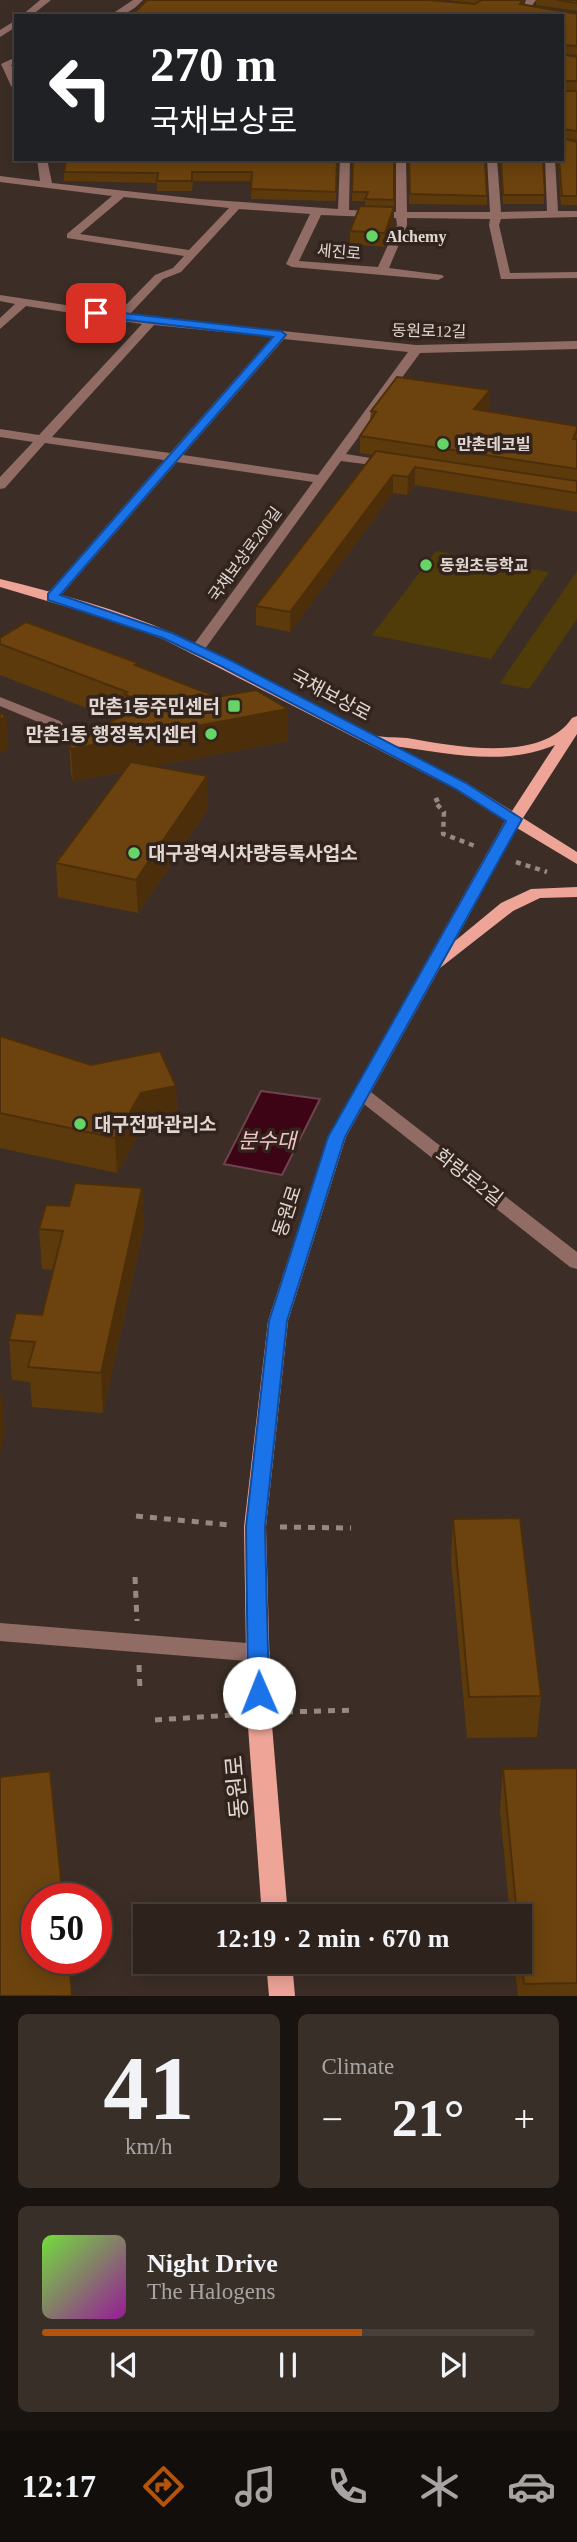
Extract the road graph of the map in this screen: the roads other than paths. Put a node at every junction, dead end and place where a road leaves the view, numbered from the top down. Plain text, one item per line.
1 (46, 0) edge
2 (531, 0) edge
3 (135, 4) edge
4 (28, 14) edge
5 (117, 14) edge
6 (558, 14) edge
7 (7, 62) edge
8 (14, 81) edge
9 (42, 161) edge
10 (345, 161) edge
11 (401, 161) edge
12 (492, 161) edge
13 (550, 161) edge
14 (0, 179) edge
15 (48, 185) junction
16 (120, 195) junction
17 (236, 205) junction
18 (317, 211) junction
19 (343, 212) junction
20 (577, 214) edge
21 (402, 215) junction
22 (496, 215) junction
23 (553, 215) junction
24 (192, 254) junction
25 (382, 271) junction
26 (577, 275) edge
27 (438, 277) dead end
28 (0, 298) edge
29 (23, 302) junction
30 (121, 317) junction
31 (151, 321) junction
32 (0, 325) edge
33 (281, 335) junction
34 (577, 345) edge
35 (416, 349) junction
36 (0, 433) edge
37 (42, 439) junction
38 (174, 457) junction
39 (337, 457) junction
40 (404, 467) edge
41 (322, 479) junction
42 (0, 485) edge
43 (0, 583) edge
44 (52, 597) junction
45 (197, 650) junction
46 (0, 701) edge
47 (55, 724) dead end
48 (575, 725) edge
49 (367, 737) junction
50 (514, 819) junction
51 (577, 859) edge
52 (577, 892) edge
53 (430, 970) junction
54 (361, 1093) junction
55 (577, 1262) edge
56 (0, 1632) edge
57 (258, 1653) junction
58 (274, 1904) edge
59 (280, 1974) edge
60 (282, 1996) edge

1 - 4 street
2 - 6 street
3 - 5 street
7 - 8 street
9 - 15 street
10 - 19 street
11 - 21 street, 세진로
12 - 22 street
13 - 23 street
14 - 15 street
15 - 16 street
16 - 17 street
16 - 24 street
17 - 18 street
17 - 24 street
18 - 19 street
18 - 25 street, 세진로
19 - 21 street
20 - 23 street
21 - 22 street
21 - 25 street, 세진로
22 - 23 street
22 - 26 street
24 - 30 street
25 - 27 street
28 - 29 street, 동원로12길
29 - 30 street, 동원로12길
29 - 32 street
30 - 31 street, 동원로12길
31 - 33 street, 동원로12길
31 - 37 street
33 - 35 street, 동원로12길
33 - 38 street
34 - 35 street, 동원로12길
35 - 39 street, 국채보상로200길
36 - 37 street
37 - 38 street
37 - 42 street
38 - 41 street
38 - 44 street
39 - 40 street
39 - 41 street, 국채보상로200길
41 - 45 street, 국채보상로200길
43 - 44 main road, 국채보상로
44 - 45 main road, 국채보상로
45 - 49 main road, 국채보상로
46 - 47 street
48 - 49 main road
48 - 50 main road, 동원로
49 - 50 main road, 국채보상로
50 - 51 main road, 국채보상로
50 - 53 main road, 동원로
52 - 53 main road
53 - 54 main road, 동원로
54 - 55 street, 화랑로2길
54 - 57 main road, 동원로
56 - 57 street
57 - 58 main road, 동원로
59 - 60 main road

